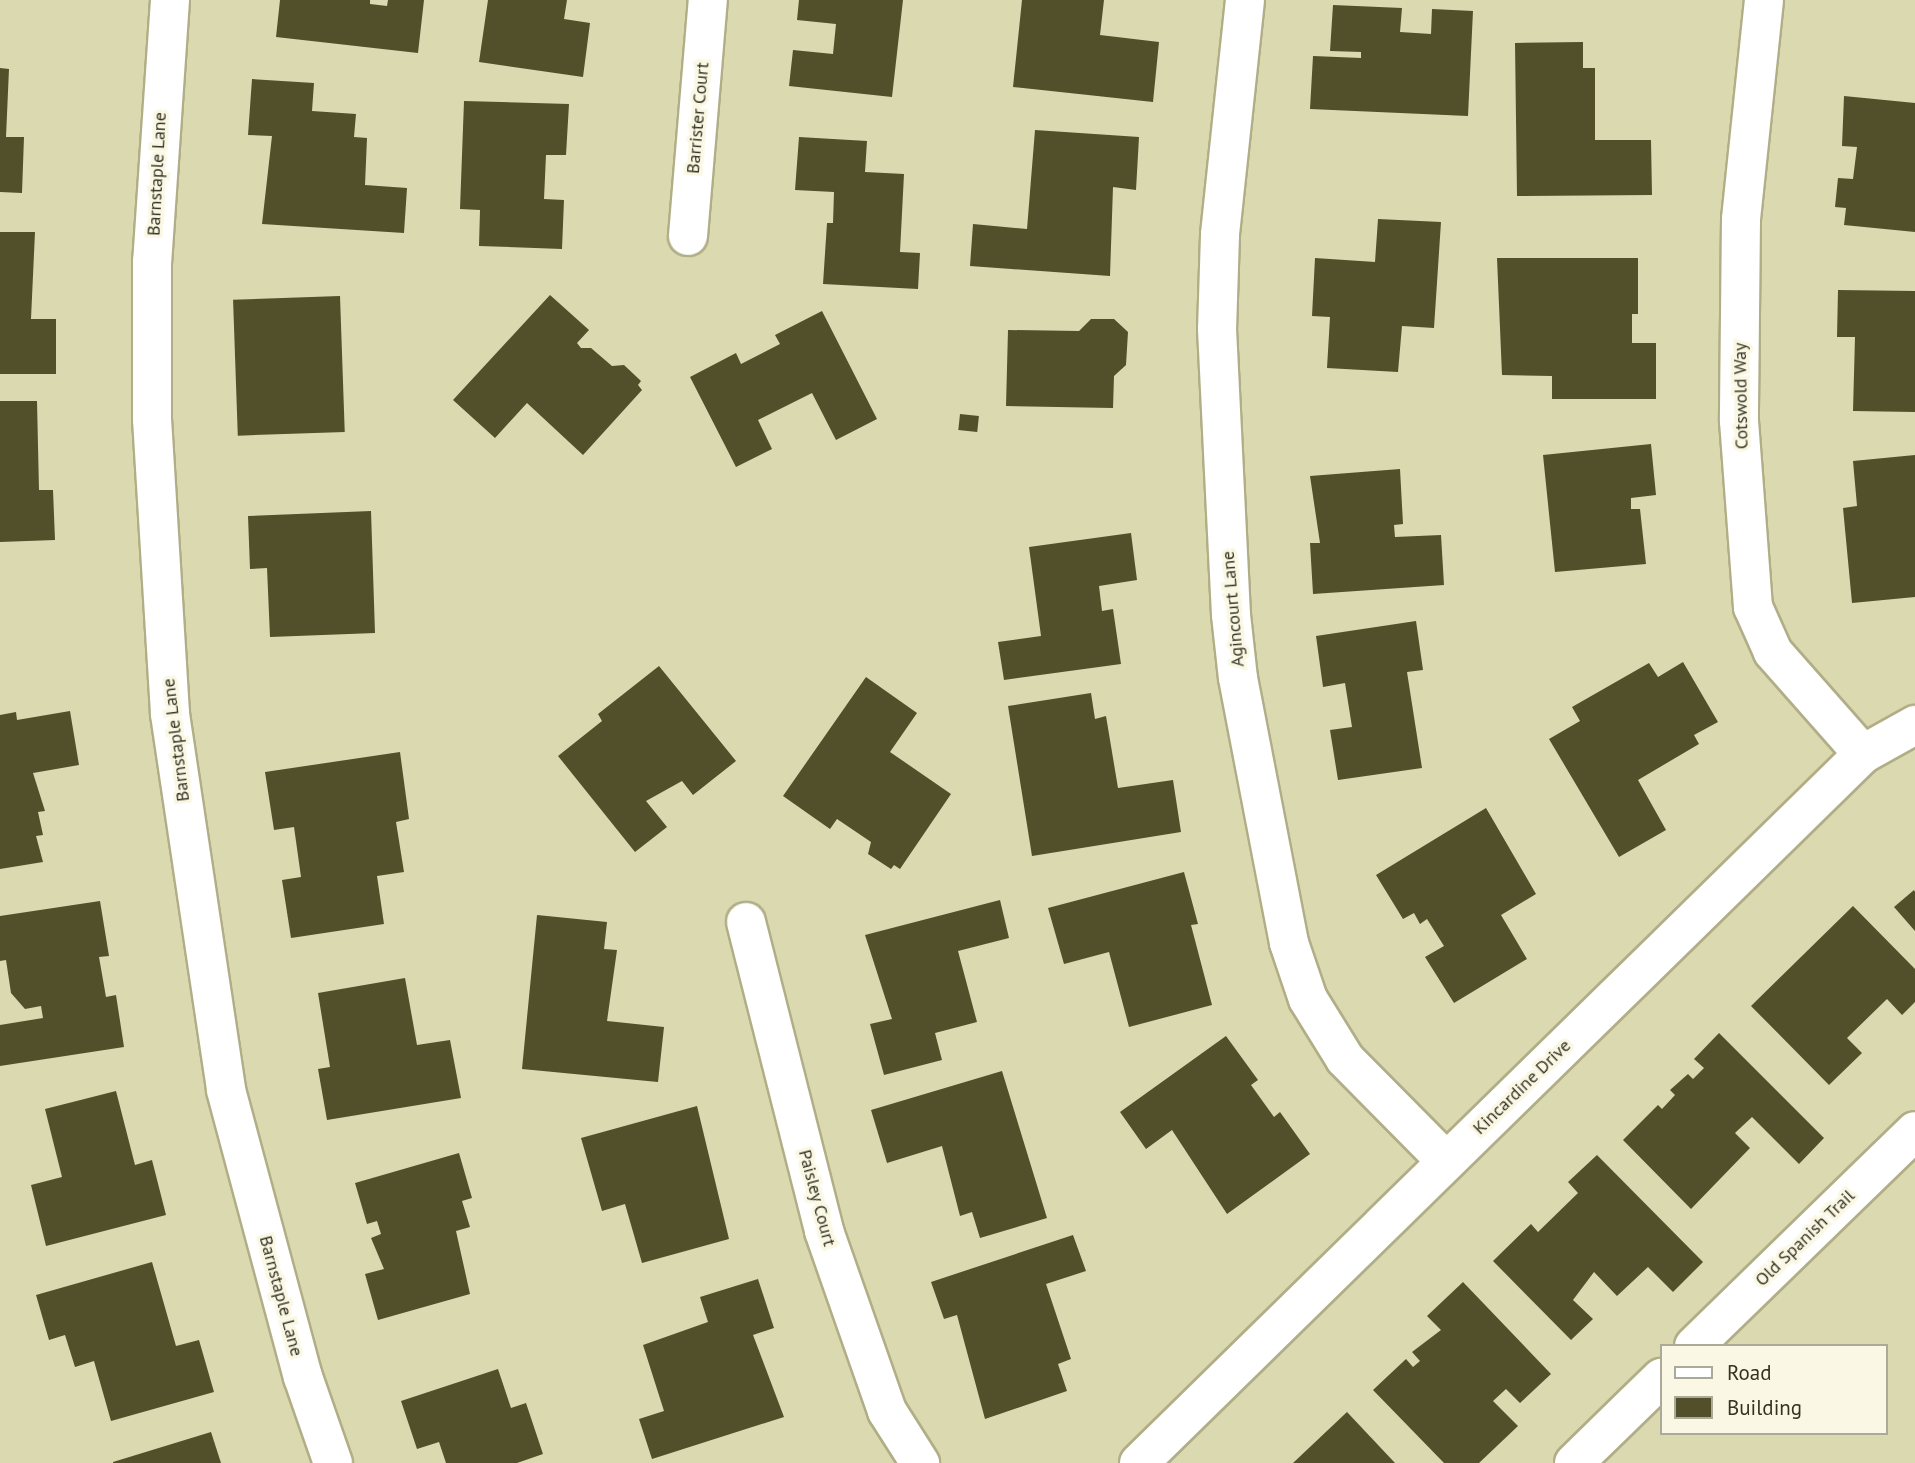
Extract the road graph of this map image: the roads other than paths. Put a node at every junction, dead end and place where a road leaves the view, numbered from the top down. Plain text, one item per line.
1 (170, 0) edge
2 (708, 0) edge
3 (1245, 0) edge
4 (1764, 0) edge
5 (688, 236) dead end
6 (1915, 725) edge
7 (1863, 754) junction
8 (746, 922) dead end
9 (1915, 1130) edge
10 (1446, 1161) junction
11 (1697, 1344) edge
12 (1660, 1379) edge
13 (333, 1463) edge
14 (920, 1463) edge
15 (1139, 1463) edge
16 (1574, 1463) edge

1 - 13 street, Barnstaple Lane
2 - 5 street, Barrister Court
3 - 10 street, Agincourt Lane
4 - 7 street, Cotswold Way
6 - 7 street, Kincardine Drive
7 - 10 street, Kincardine Drive
8 - 14 street, Paisley Court
9 - 11 street, Old Spanish Trail
10 - 15 street, Kincardine Drive
12 - 16 street

